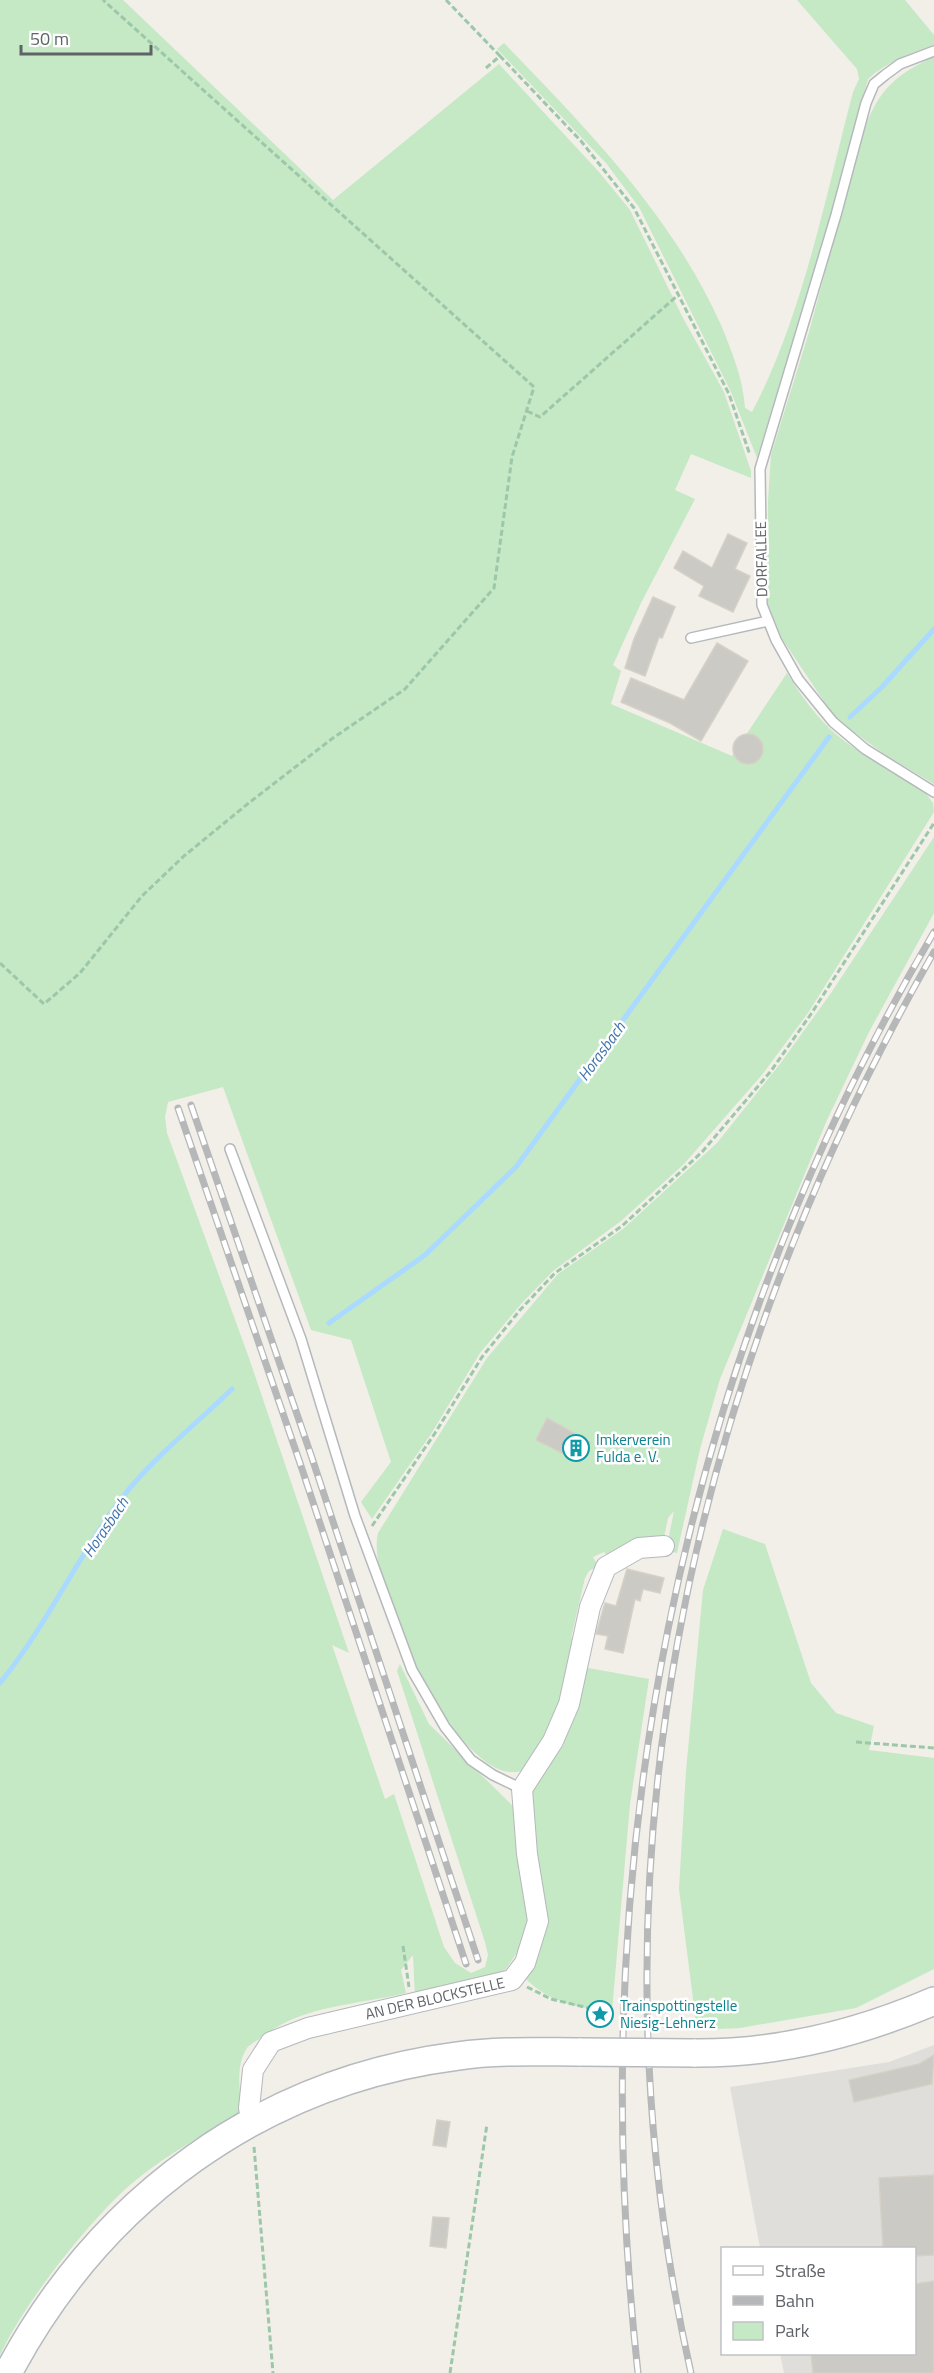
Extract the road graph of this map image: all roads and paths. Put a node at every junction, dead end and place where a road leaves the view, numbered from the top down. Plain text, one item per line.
1 (103, 0) edge
2 (446, 0) edge
3 (934, 51) edge
4 (500, 56) junction
5 (486, 68) dead end
6 (678, 295) junction
7 (527, 411) junction
8 (760, 469) junction
9 (768, 621) junction
10 (691, 638) dead end
11 (934, 792) edge
12 (934, 823) edge
13 (0, 963) edge
14 (230, 1149) dead end
15 (364, 1538) junction
16 (664, 1546) dead end
17 (856, 1742) dead end
18 (934, 1748) edge
19 (522, 1789) junction
20 (403, 1946) dead end
21 (512, 1980) junction
22 (934, 2001) edge
23 (409, 2004) junction
24 (597, 2010) dead end
25 (252, 2122) junction
26 (487, 2124) dead end
27 (8, 2373) edge
28 (273, 2373) edge
29 (450, 2373) edge

1 - 7 path
2 - 4 path
3 - 8 lane, DORFALLEE
4 - 5 path
4 - 6 path
6 - 7 path
6 - 8 path
7 - 13 path
8 - 9 lane, DORFALLEE
9 - 10 lane
9 - 11 lane, DORFALLEE
12 - 15 path
14 - 15 lane
15 - 19 lane
16 - 19 street
17 - 18 path
19 - 21 street, AN DER BLOCKSTELLE
20 - 23 path
21 - 23 street, AN DER BLOCKSTELLE
21 - 24 path
22 - 25 main road, bridge
23 - 25 street, AN DER BLOCKSTELLE
25 - 27 main road
25 - 28 path
26 - 29 path

